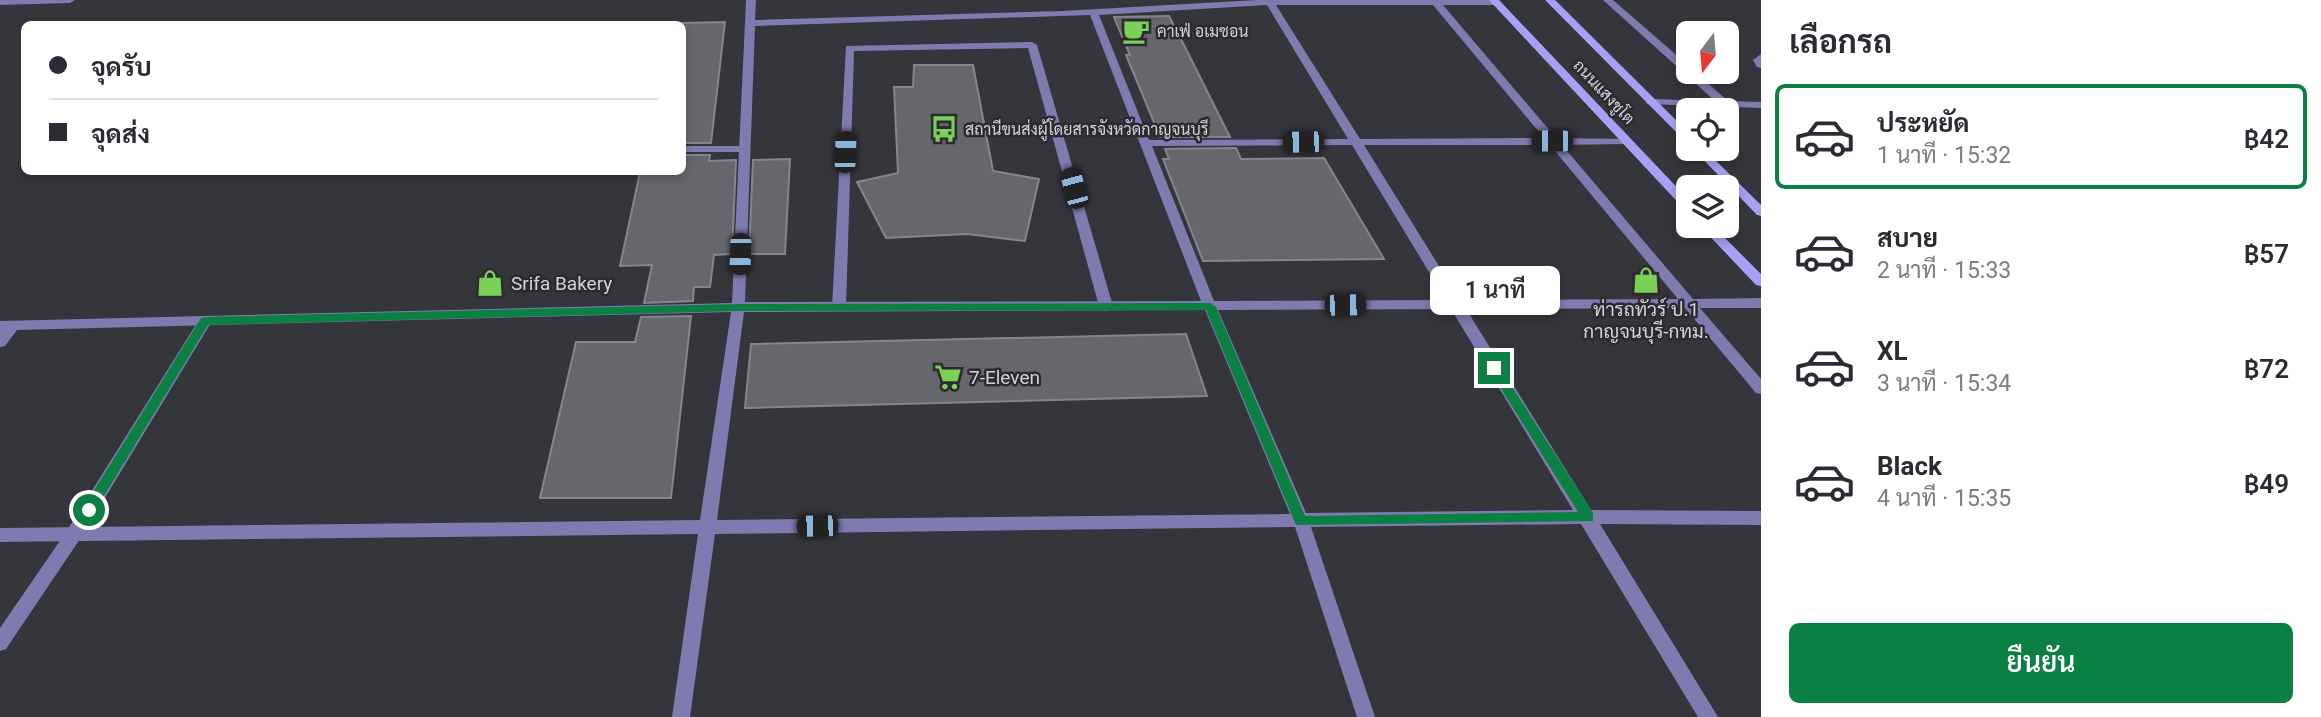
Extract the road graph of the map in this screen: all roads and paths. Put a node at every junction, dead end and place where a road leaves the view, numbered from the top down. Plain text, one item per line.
1 (70, 0) edge
2 (751, 0) edge
3 (1055, 0) edge
4 (1550, 0) edge
5 (1608, 0) edge
6 (1495, 1) edge
7 (0, 2) edge
8 (1270, 2) junction
9 (1436, 2) junction
10 (1094, 13) junction
11 (1062, 14) junction
12 (752, 23) junction
13 (1761, 57) edge
14 (1676, 60) edge
15 (1761, 65) edge
16 (1702, 84) edge
17 (1761, 93) edge
18 (1718, 98) edge
19 (1651, 102) junction
20 (1676, 103) edge
21 (1761, 103) edge
22 (1739, 104) edge
23 (1676, 126) edge
24 (1355, 141) junction
25 (1552, 141) junction
26 (1626, 141) junction
27 (1146, 143) junction
28 (686, 149) edge
29 (743, 149) junction
30 (1710, 161) edge
31 (1676, 193) edge
32 (1761, 212) edge
33 (1718, 238) edge
34 (1761, 282) edge
35 (1686, 303) junction
36 (1761, 303) edge
37 (1454, 304) junction
38 (1106, 306) junction
39 (738, 307) junction
40 (839, 307) junction
41 (1210, 307) junction
42 (205, 321) junction
43 (7, 326) edge
44 (0, 342) edge
45 (1761, 390) edge
46 (1588, 517) junction
47 (1761, 518) edge
48 (1300, 521) junction
49 (709, 527) junction
50 (74, 534) junction
51 (0, 535) edge
52 (0, 643) edge
53 (681, 717) edge
54 (1366, 717) edge
55 (1709, 717) edge

1 - 7 street
2 - 12 street
3 - 11 street
4 - 19 main road, ถนนแสงชูโต
5 - 14 street
6 - 9 street
6 - 26 main road, ถนนแสงชูโต
8 - 9 street
8 - 10 street
8 - 24 street
9 - 25 street
10 - 11 street
10 - 27 street
11 - 12 street
12 - 29 street
13 - 15 street
16 - 18 street
17 - 21 street
19 - 20 street
19 - 23 main road, ถนนแสงชูโต
21 - 22 street
24 - 25 street
24 - 27 street
24 - 37 street
25 - 26 street
25 - 35 street
26 - 31 main road, ถนนแสงชูโต
27 - 41 street
28 - 29 street
29 - 39 street
30 - 32 main road
33 - 34 main road
35 - 36 street
35 - 37 street
35 - 45 street
37 - 41 street
37 - 46 street
38 - 40 street
38 - 40 street
38 - 41 street
39 - 40 street
39 - 42 street
39 - 49 street
41 - 48 street
42 - 43 street
42 - 50 street
43 - 44 street
46 - 47 street
46 - 48 street
46 - 55 street
48 - 49 street
48 - 54 street
49 - 50 street
49 - 53 street
50 - 51 street
50 - 52 street

